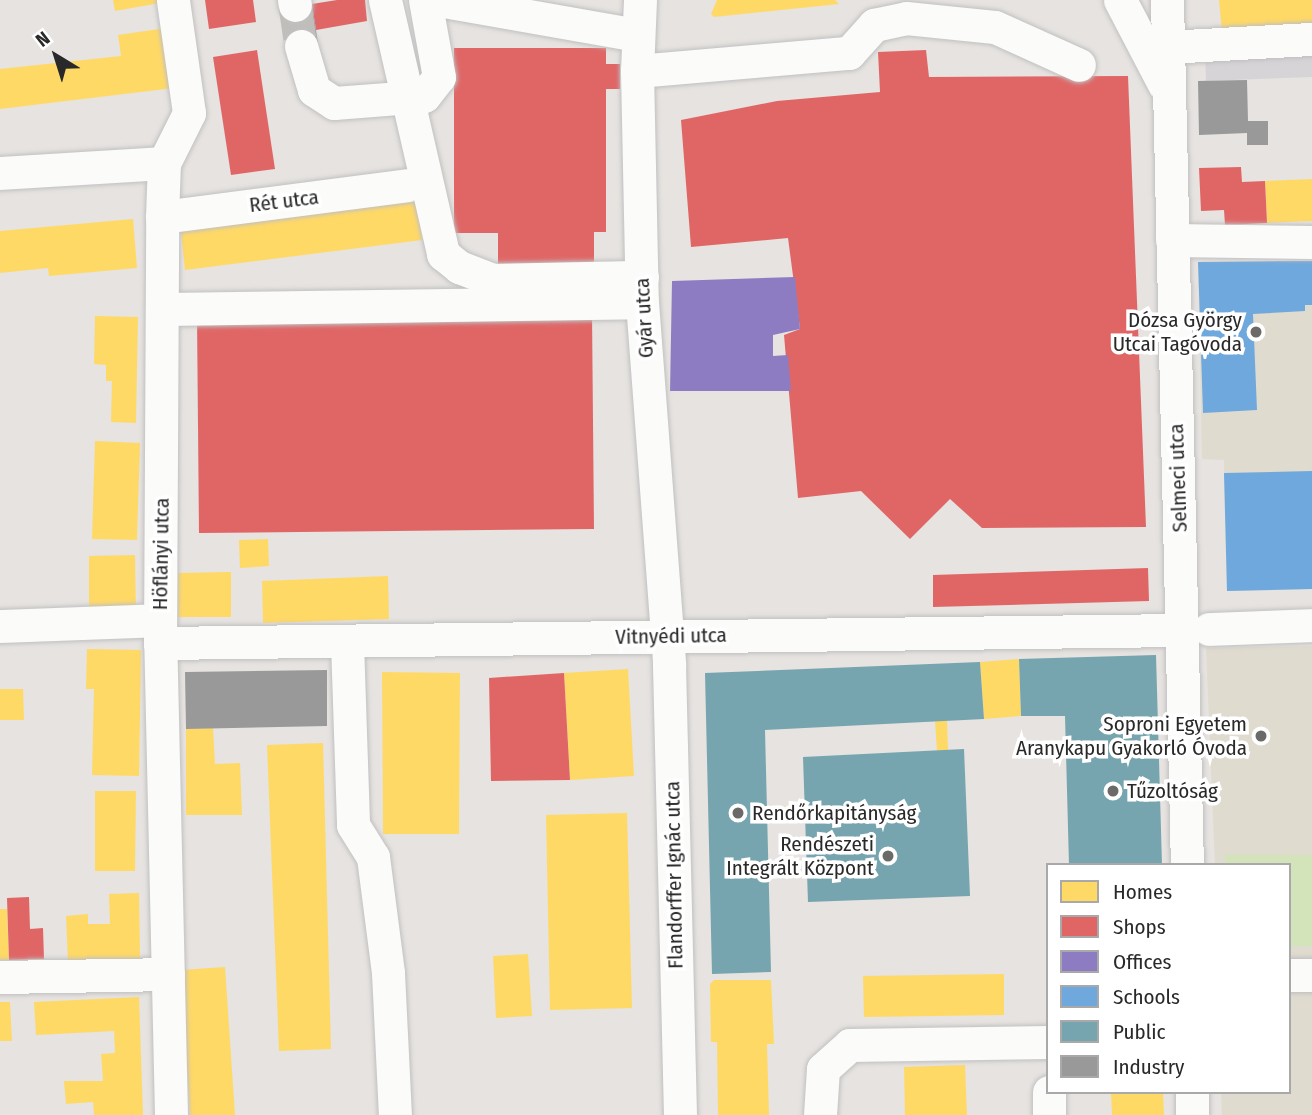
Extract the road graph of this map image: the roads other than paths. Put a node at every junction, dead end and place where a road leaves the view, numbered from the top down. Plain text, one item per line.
1 (173, 0) edge
2 (384, 0) edge
3 (425, 0) edge
4 (438, 0) edge
5 (640, 0) edge
6 (1120, 0) edge
7 (1167, 0) edge
8 (637, 35) junction
9 (1312, 39) edge
10 (301, 46) tunnel mouth
11 (1167, 47) junction
12 (1079, 65) dead end
13 (637, 71) junction
14 (1167, 91) junction
15 (407, 99) junction
16 (164, 163) junction
17 (0, 173) edge
18 (407, 185) dead end
19 (162, 217) junction
20 (1172, 240) junction
21 (1312, 242) edge
22 (642, 289) junction
23 (164, 309) junction
24 (1312, 625) edge
25 (0, 626) edge
26 (1195, 630) junction
27 (160, 632) junction
28 (667, 635) junction
29 (347, 642) junction
30 (1162, 713) dead end
31 (1167, 863) edge
32 (1187, 863) edge
33 (167, 974) junction
34 (1291, 975) edge
35 (1312, 975) edge
36 (0, 977) edge
37 (1046, 1042) edge
38 (1049, 1094) edge
39 (1192, 1094) edge
40 (171, 1115) edge
41 (395, 1115) edge
42 (680, 1115) edge
43 (820, 1115) edge
44 (1049, 1115) edge
45 (1192, 1115) edge

1 - 16 street, Höflányi utca
2 - 15 street
3 - 15 street
4 - 8 street
5 - 8 street, Gyár utca
6 - 14 street, Selmeci utca
7 - 11 street, Selmeci utca
8 - 13 street, Gyár utca
9 - 11 street
10 - 15 street
11 - 14 street, Selmeci utca
12 - 13 street
13 - 22 street, Gyár utca
14 - 20 street, Selmeci utca
15 - 22 street
16 - 17 street
16 - 19 street, Höflányi utca
18 - 19 street, Rét utca
19 - 23 street, Höflányi utca
20 - 21 street
20 - 26 street, Selmeci utca
22 - 23 street
22 - 28 street, Gyár utca
23 - 27 street, Höflányi utca
24 - 26 street, Vitnyédi utca
25 - 27 street, Vitnyédi utca
26 - 28 street, Vitnyédi utca
26 - 32 street, Selmeci utca
27 - 29 street, Vitnyédi utca
27 - 33 street, Höflányi utca
28 - 29 street, Vitnyédi utca
28 - 42 street, Flandorffer Ignác utca
29 - 41 street
30 - 31 street
33 - 36 street
33 - 40 street, Höflányi utca
34 - 35 street
37 - 43 street
38 - 44 street
39 - 45 street

